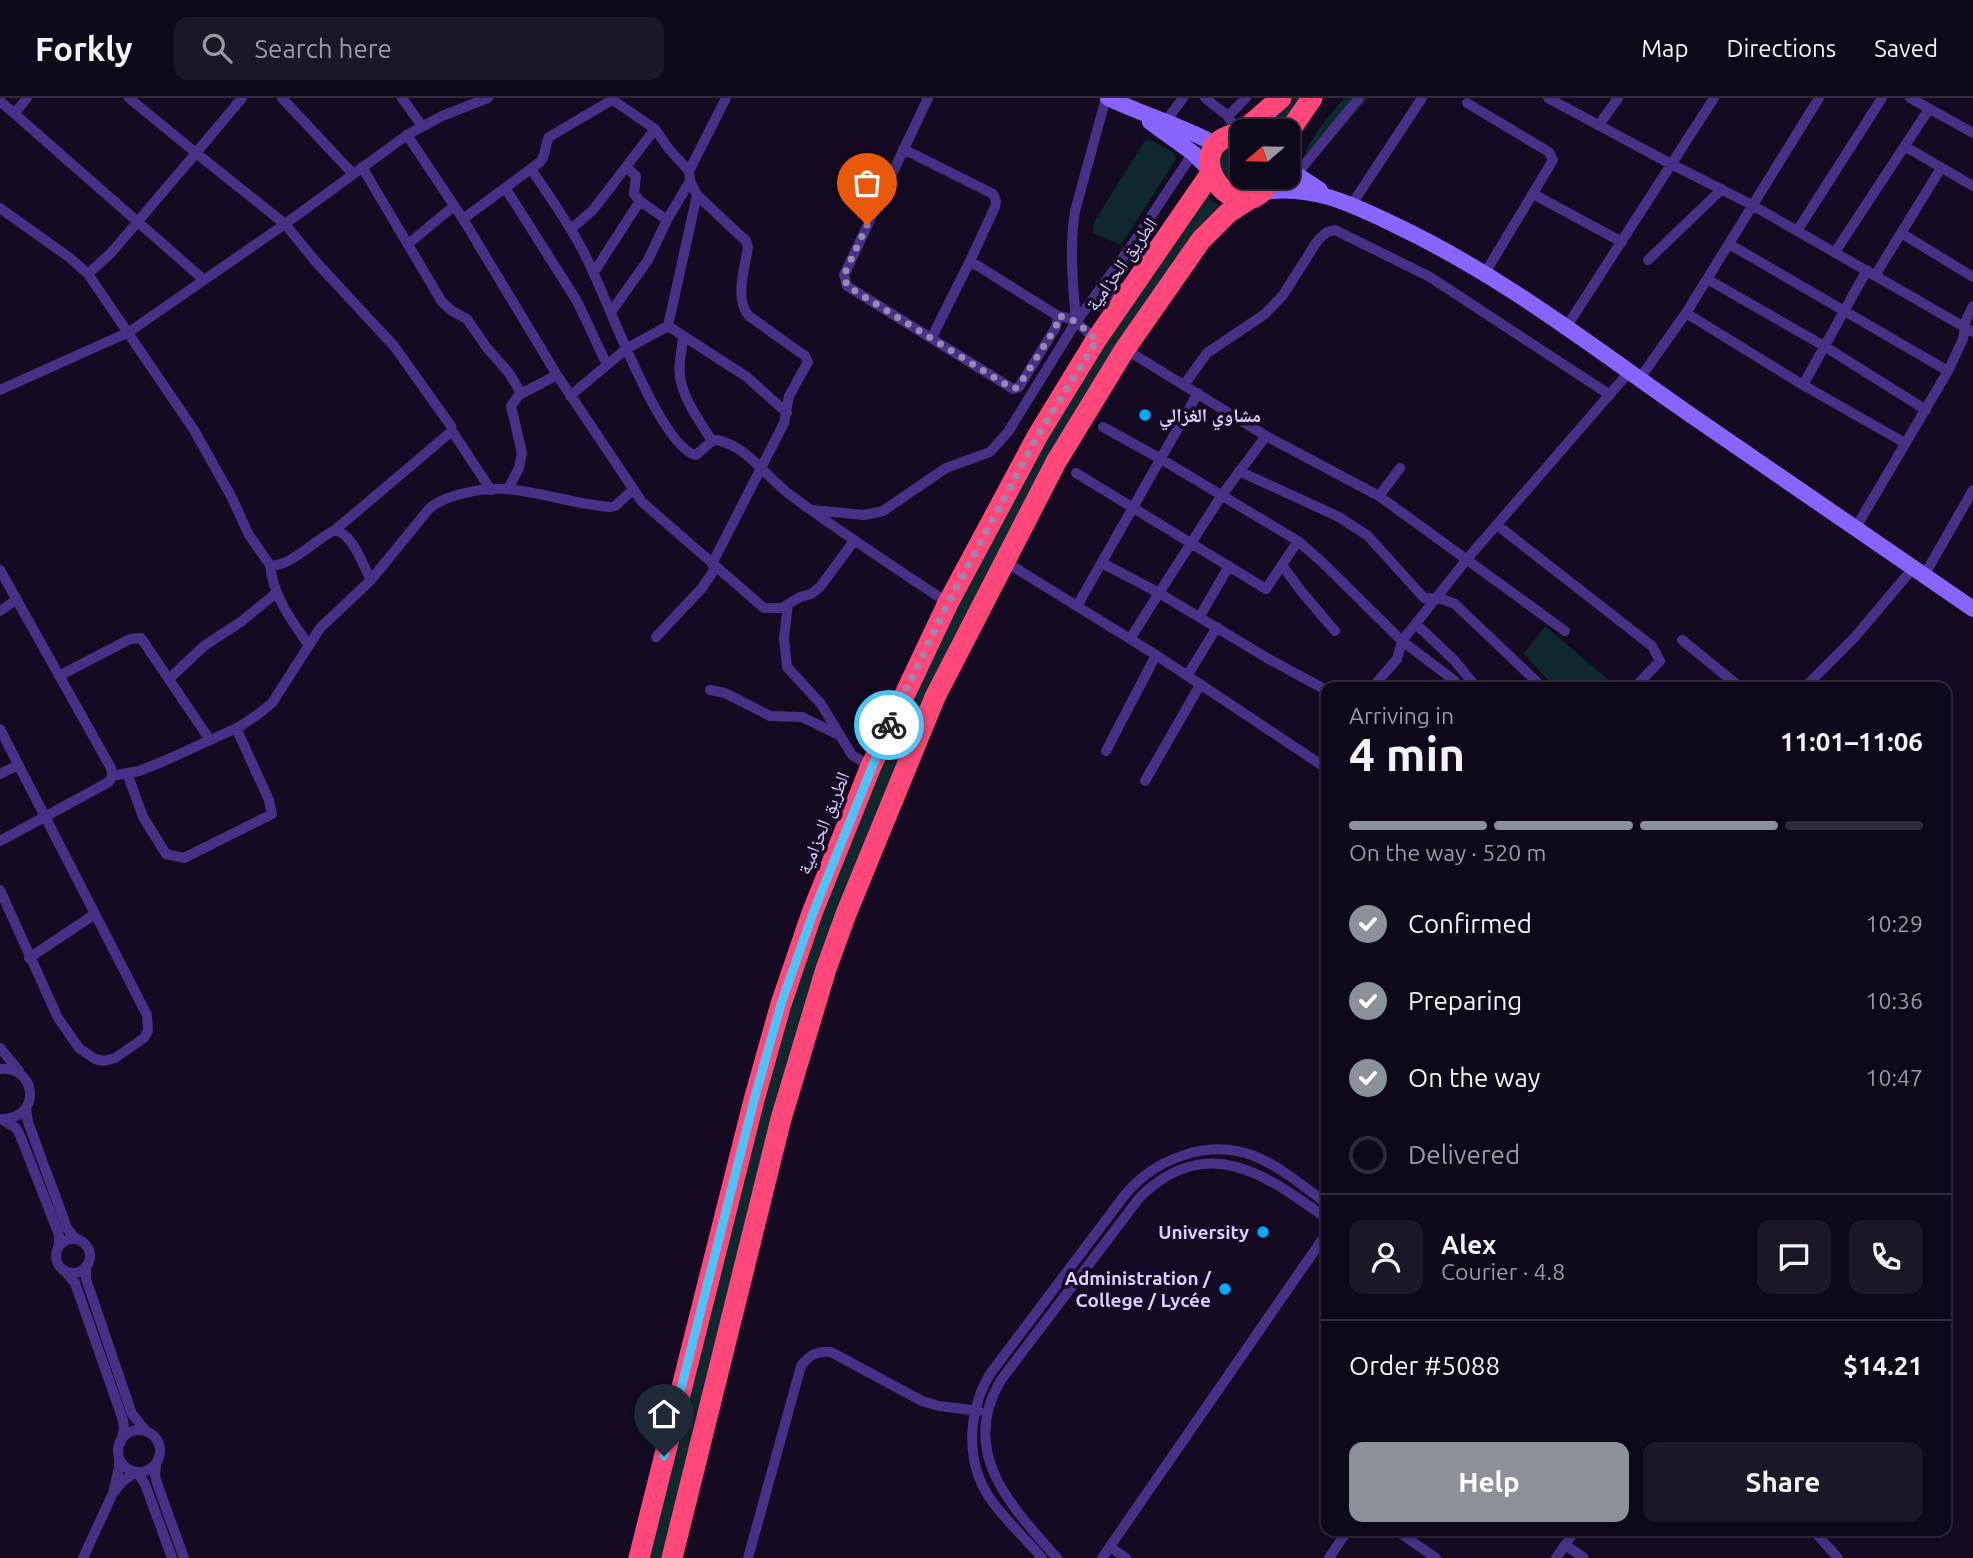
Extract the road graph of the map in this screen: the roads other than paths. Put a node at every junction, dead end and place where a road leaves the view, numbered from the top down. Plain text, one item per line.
1 (27, 98) edge
2 (129, 98) edge
3 (242, 98) edge
4 (282, 98) edge
5 (402, 98) edge
6 (488, 98) edge
7 (726, 98) edge
8 (928, 98) edge
9 (1107, 98) edge
10 (1183, 98) edge
11 (1205, 98) edge
12 (1245, 98) edge
13 (1281, 98) edge
14 (1312, 98) edge
15 (1359, 98) edge
16 (1422, 98) edge
17 (1548, 98) edge
18 (1618, 98) edge
19 (1714, 98) edge
20 (1819, 98) edge
21 (1882, 98) edge
22 (1910, 98) edge
23 (611, 99) edge
24 (1466, 100) edge
25 (0, 101) edge
26 (1131, 109) junction
27 (1930, 109) junction
28 (15, 113) junction
29 (1241, 119) edge
30 (1253, 119) edge
31 (1298, 119) edge
32 (1166, 121) junction
33 (1230, 122) edge
34 (1599, 125) junction
35 (422, 126) junction
36 (655, 129) junction
37 (1973, 133) edge
38 (407, 135) junction
39 (1230, 135) edge
40 (1217, 145) junction
41 (1906, 147) junction
42 (903, 149) junction
43 (196, 153) junction
44 (1193, 153) junction
45 (1300, 163) edge
46 (1671, 164) junction
47 (625, 167) junction
48 (1941, 168) junction
49 (531, 169) junction
50 (358, 170) junction
51 (1211, 172) junction
52 (690, 176) junction
53 (1300, 177) edge
54 (1973, 186) edge
55 (506, 189) junction
56 (1259, 189) edge
57 (1261, 189) edge
58 (1268, 189) edge
59 (1722, 189) junction
60 (1533, 194) junction
61 (698, 195) junction
62 (1331, 197) junction
63 (640, 201) junction
64 (1352, 204) junction
65 (1752, 205) junction
66 (454, 206) junction
67 (0, 208) edge
68 (463, 219) junction
69 (667, 220) junction
70 (138, 221) junction
71 (285, 224) junction
72 (570, 229) junction
73 (1797, 231) junction
74 (1901, 233) junction
75 (1622, 242) junction
76 (408, 244) junction
77 (1729, 244) junction
78 (1835, 252) junction
79 (1648, 260) dead end
80 (970, 261) junction
81 (594, 272) junction
82 (1872, 272) junction
83 (1485, 273) junction
84 (88, 274) junction
85 (1973, 277) edge
86 (1707, 279) junction
87 (204, 280) junction
88 (1138, 280) junction
89 (1091, 302) junction
90 (1973, 306) edge
91 (1844, 311) junction
92 (611, 312) junction
93 (1686, 313) junction
94 (1058, 316) junction
95 (1076, 321) junction
96 (668, 326) junction
97 (1567, 326) junction
98 (1969, 330) edge
99 (129, 332) junction
100 (683, 337) junction
101 (932, 337) junction
102 (1097, 340) junction
103 (1824, 345) junction
104 (626, 349) junction
105 (1125, 349) junction
106 (607, 365) junction
107 (1948, 370) junction
108 (1635, 374) junction
109 (557, 375) junction
110 (1184, 385) junction
111 (1803, 385) junction
112 (0, 390) edge
113 (521, 393) junction
114 (1198, 393) junction
115 (570, 396) junction
116 (1610, 396) junction
117 (1926, 410) junction
118 (787, 413) junction
119 (1103, 427) dead end
120 (452, 431) junction
121 (1266, 436) junction
122 (712, 441) junction
123 (1905, 443) junction
124 (1161, 459) junction
125 (761, 468) junction
126 (1400, 468) dead end
127 (1239, 471) junction
128 (1076, 473) dead end
129 (508, 489) junction
130 (491, 490) junction
131 (633, 490) junction
132 (1973, 490) edge
133 (1222, 495) junction
134 (1379, 496) junction
135 (1133, 508) junction
136 (811, 510) junction
137 (1497, 525) junction
138 (1855, 529) junction
139 (335, 530) junction
140 (854, 541) junction
141 (1298, 541) junction
142 (1191, 543) junction
143 (1467, 559) junction
144 (1003, 561) junction
145 (1102, 563) junction
146 (270, 565) junction
147 (1282, 565) junction
148 (714, 566) junction
149 (1229, 566) junction
150 (0, 570) edge
151 (1919, 571) junction
152 (371, 580) junction
153 (276, 593) junction
154 (1159, 593) junction
155 (16, 600) junction
156 (1436, 600) junction
157 (1971, 602) edge
158 (948, 603) junction
159 (788, 604) junction
160 (1077, 606) junction
161 (0, 611) edge
162 (1200, 616) junction
163 (1416, 624) junction
164 (1217, 627) junction
165 (1335, 631) dead end
166 (1565, 631) dead end
167 (656, 637) dead end
168 (1130, 639) junction
169 (1682, 640) dead end
170 (1402, 641) junction
171 (308, 644) junction
172 (1156, 656) junction
173 (1187, 676) junction
174 (59, 677) junction
175 (170, 678) junction
176 (1455, 681) dead end
177 (1538, 681) dead end
178 (1377, 682) edge
179 (1472, 682) edge
180 (1640, 682) edge
181 (1734, 682) edge
182 (1810, 682) edge
183 (1200, 685) junction
184 (1321, 687) edge
185 (710, 690) dead end
186 (0, 729) edge
187 (236, 729) junction
188 (839, 735) junction
189 (210, 740) junction
190 (1106, 751) dead end
191 (18, 765) junction
192 (1321, 765) edge
193 (871, 766) junction
194 (0, 774) edge
195 (127, 774) junction
196 (112, 776) junction
197 (1145, 781) dead end
198 (46, 816) junction
199 (0, 841) edge
200 (0, 890) edge
201 (95, 914) junction
202 (29, 958) junction
203 (0, 1048) edge
204 (0, 1069) edge
205 (23, 1076) junction
206 (26, 1108) junction
207 (1, 1118) edge
208 (1321, 1200) edge
209 (1321, 1214) edge
210 (76, 1239) junction
211 (1321, 1241) edge
212 (59, 1247) junction
213 (86, 1266) junction
214 (64, 1270) junction
215 (981, 1411) junction
216 (146, 1432) junction
217 (121, 1442) junction
218 (119, 1458) junction
219 (156, 1464) junction
220 (136, 1472) junction
221 (113, 1493) junction
222 (1344, 1536) edge
223 (1404, 1536) edge
224 (1571, 1536) edge
225 (1818, 1536) edge
226 (1565, 1545) junction
227 (1110, 1547) junction
228 (83, 1558) edge
229 (172, 1558) edge
230 (184, 1558) edge
231 (639, 1558) edge
232 (672, 1558) edge
233 (748, 1558) edge
234 (1042, 1558) edge
235 (1057, 1558) edge
236 (1102, 1558) edge
237 (1126, 1558) edge
238 (1329, 1558) edge
239 (1436, 1558) edge
240 (1556, 1558) edge
241 (1584, 1558) edge
242 (1838, 1558) edge

1 - 28 street
2 - 43 street
3 - 43 street
4 - 50 street
5 - 35 street
6 - 35 street
7 - 52 street
8 - 42 street
9 - 26 street
9 - 95 street
10 - 32 street
11 - 33 street
12 - 29 street
13 - 30 highway
14 - 31 highway
15 - 45 street
16 - 64 street
17 - 34 street
18 - 34 street
19 - 46 street
20 - 65 street
21 - 73 street
22 - 27 street
23 - 36 street
23 - 49 street
24 - 60 street
25 - 28 street
26 - 32 street
26 - 44 street
27 - 37 street
27 - 41 street
28 - 70 street
32 - 40 street
34 - 46 street
35 - 38 street
36 - 47 street
36 - 52 street
38 - 50 street
38 - 66 street
39 - 40 highway
40 - 51 highway, الطريق الحزامية
41 - 48 street
41 - 78 street
42 - 80 street
42 - 101 street
43 - 70 street
43 - 71 street
44 - 51 street
44 - 89 street
46 - 59 street
46 - 75 street
47 - 63 street
47 - 72 street
48 - 54 street
48 - 74 street
49 - 55 street
49 - 72 street
50 - 71 street
50 - 76 street
51 - 56 highway
51 - 88 highway, الطريق الحزامية
52 - 61 street
52 - 69 street
53 - 62 street
55 - 68 street
55 - 106 street
57 - 105 highway
58 - 62 street
59 - 65 street
59 - 79 street
60 - 75 street
60 - 83 street
61 - 96 street
61 - 118 street
62 - 64 street
63 - 69 street
63 - 81 street
64 - 83 street
65 - 73 street
65 - 77 street
66 - 68 street
66 - 76 street
67 - 84 street
68 - 109 street
69 - 92 street
70 - 84 street
70 - 87 street
71 - 87 street
71 - 120 street
72 - 81 street
73 - 78 street
74 - 82 street
74 - 85 street
75 - 97 street
76 - 113 street
77 - 86 street
77 - 91 street
78 - 82 street
80 - 94 street
80 - 101 street
81 - 92 street
82 - 91 street
82 - 98 street
83 - 97 street
84 - 99 street
86 - 93 street
86 - 103 street
87 - 99 street
88 - 89 street
88 - 102 highway, الطريق الحزامية
89 - 95 street
90 - 98 street
91 - 103 street
91 - 107 street
92 - 104 street
93 - 108 street
93 - 111 street
94 - 95 street
94 - 101 street
95 - 102 street
95 - 136 street
96 - 100 street
96 - 104 street
97 - 108 street
98 - 107 street
99 - 112 street
99 - 146 street
100 - 118 street
100 - 122 street
102 - 158 highway, الطريق الحزامية
103 - 111 street
103 - 117 street
104 - 106 street
104 - 122 street
105 - 110 street
105 - 144 highway
106 - 115 street
107 - 117 street
108 - 116 street
108 - 138 street
109 - 113 street
109 - 115 street
110 - 114 street
110 - 116 street
111 - 123 street
113 - 129 street
114 - 121 street
114 - 124 street
115 - 131 street
116 - 137 street
117 - 123 street
118 - 125 street
119 - 124 street
120 - 130 street
120 - 139 street
121 - 127 street
121 - 134 street
122 - 125 street
123 - 138 street
124 - 133 street
124 - 135 street
125 - 136 street
125 - 148 street
126 - 134 street
127 - 133 street
127 - 156 street
128 - 135 street
129 - 130 street
129 - 131 street
130 - 152 street
131 - 148 street
132 - 151 street
133 - 141 street
133 - 142 street
134 - 143 street
135 - 142 street
135 - 145 street
136 - 140 street
137 - 143 street
137 - 180 street
138 - 151 street
139 - 146 street
139 - 152 street
140 - 158 street
140 - 159 street
141 - 147 street
141 - 170 street
142 - 149 street
142 - 154 street
143 - 156 street
143 - 166 street
144 - 160 street
144 - 232 highway
145 - 154 street
145 - 160 street
146 - 153 street
147 - 149 street
147 - 165 street
148 - 159 street
148 - 167 street
149 - 162 street
150 - 155 street
151 - 157 street
151 - 182 street
152 - 171 street
153 - 171 street
153 - 175 street
154 - 162 street
154 - 168 street
155 - 161 street
155 - 174 street
156 - 163 street
156 - 177 street
158 - 193 highway, الطريق الحزامية
159 - 188 street
160 - 168 street
162 - 164 street
163 - 170 street
163 - 179 street
164 - 173 street
164 - 184 street
168 - 172 street
169 - 181 street
170 - 176 street
170 - 178 street
171 - 187 street
172 - 173 street
172 - 190 street
173 - 183 street
174 - 175 street
174 - 196 street
175 - 189 street
183 - 192 street
183 - 197 street
185 - 188 street
186 - 191 street
187 - 189 street
187 - 195 street
188 - 193 street
189 - 195 street
191 - 194 street
191 - 198 street
193 - 231 highway, الطريق الحزامية
195 - 196 street
196 - 198 street
198 - 199 street
198 - 201 street
200 - 202 street
201 - 202 street
201 - 202 street
203 - 205 street
204 - 205 street
205 - 206 street
206 - 207 street
206 - 210 street
207 - 212 street
208 - 215 street
209 - 215 street
210 - 212 street
210 - 213 street
211 - 227 street
212 - 214 street
213 - 214 street
213 - 216 street
214 - 217 street
215 - 233 street
215 - 234 street
215 - 235 street
216 - 217 street
216 - 219 street
217 - 218 street
218 - 220 street
218 - 221 street
219 - 220 street
219 - 230 street
220 - 221 street
220 - 229 street
221 - 228 street
222 - 238 street
223 - 239 street
224 - 226 street
225 - 242 street
226 - 240 street
226 - 241 street
227 - 236 street
227 - 237 street

